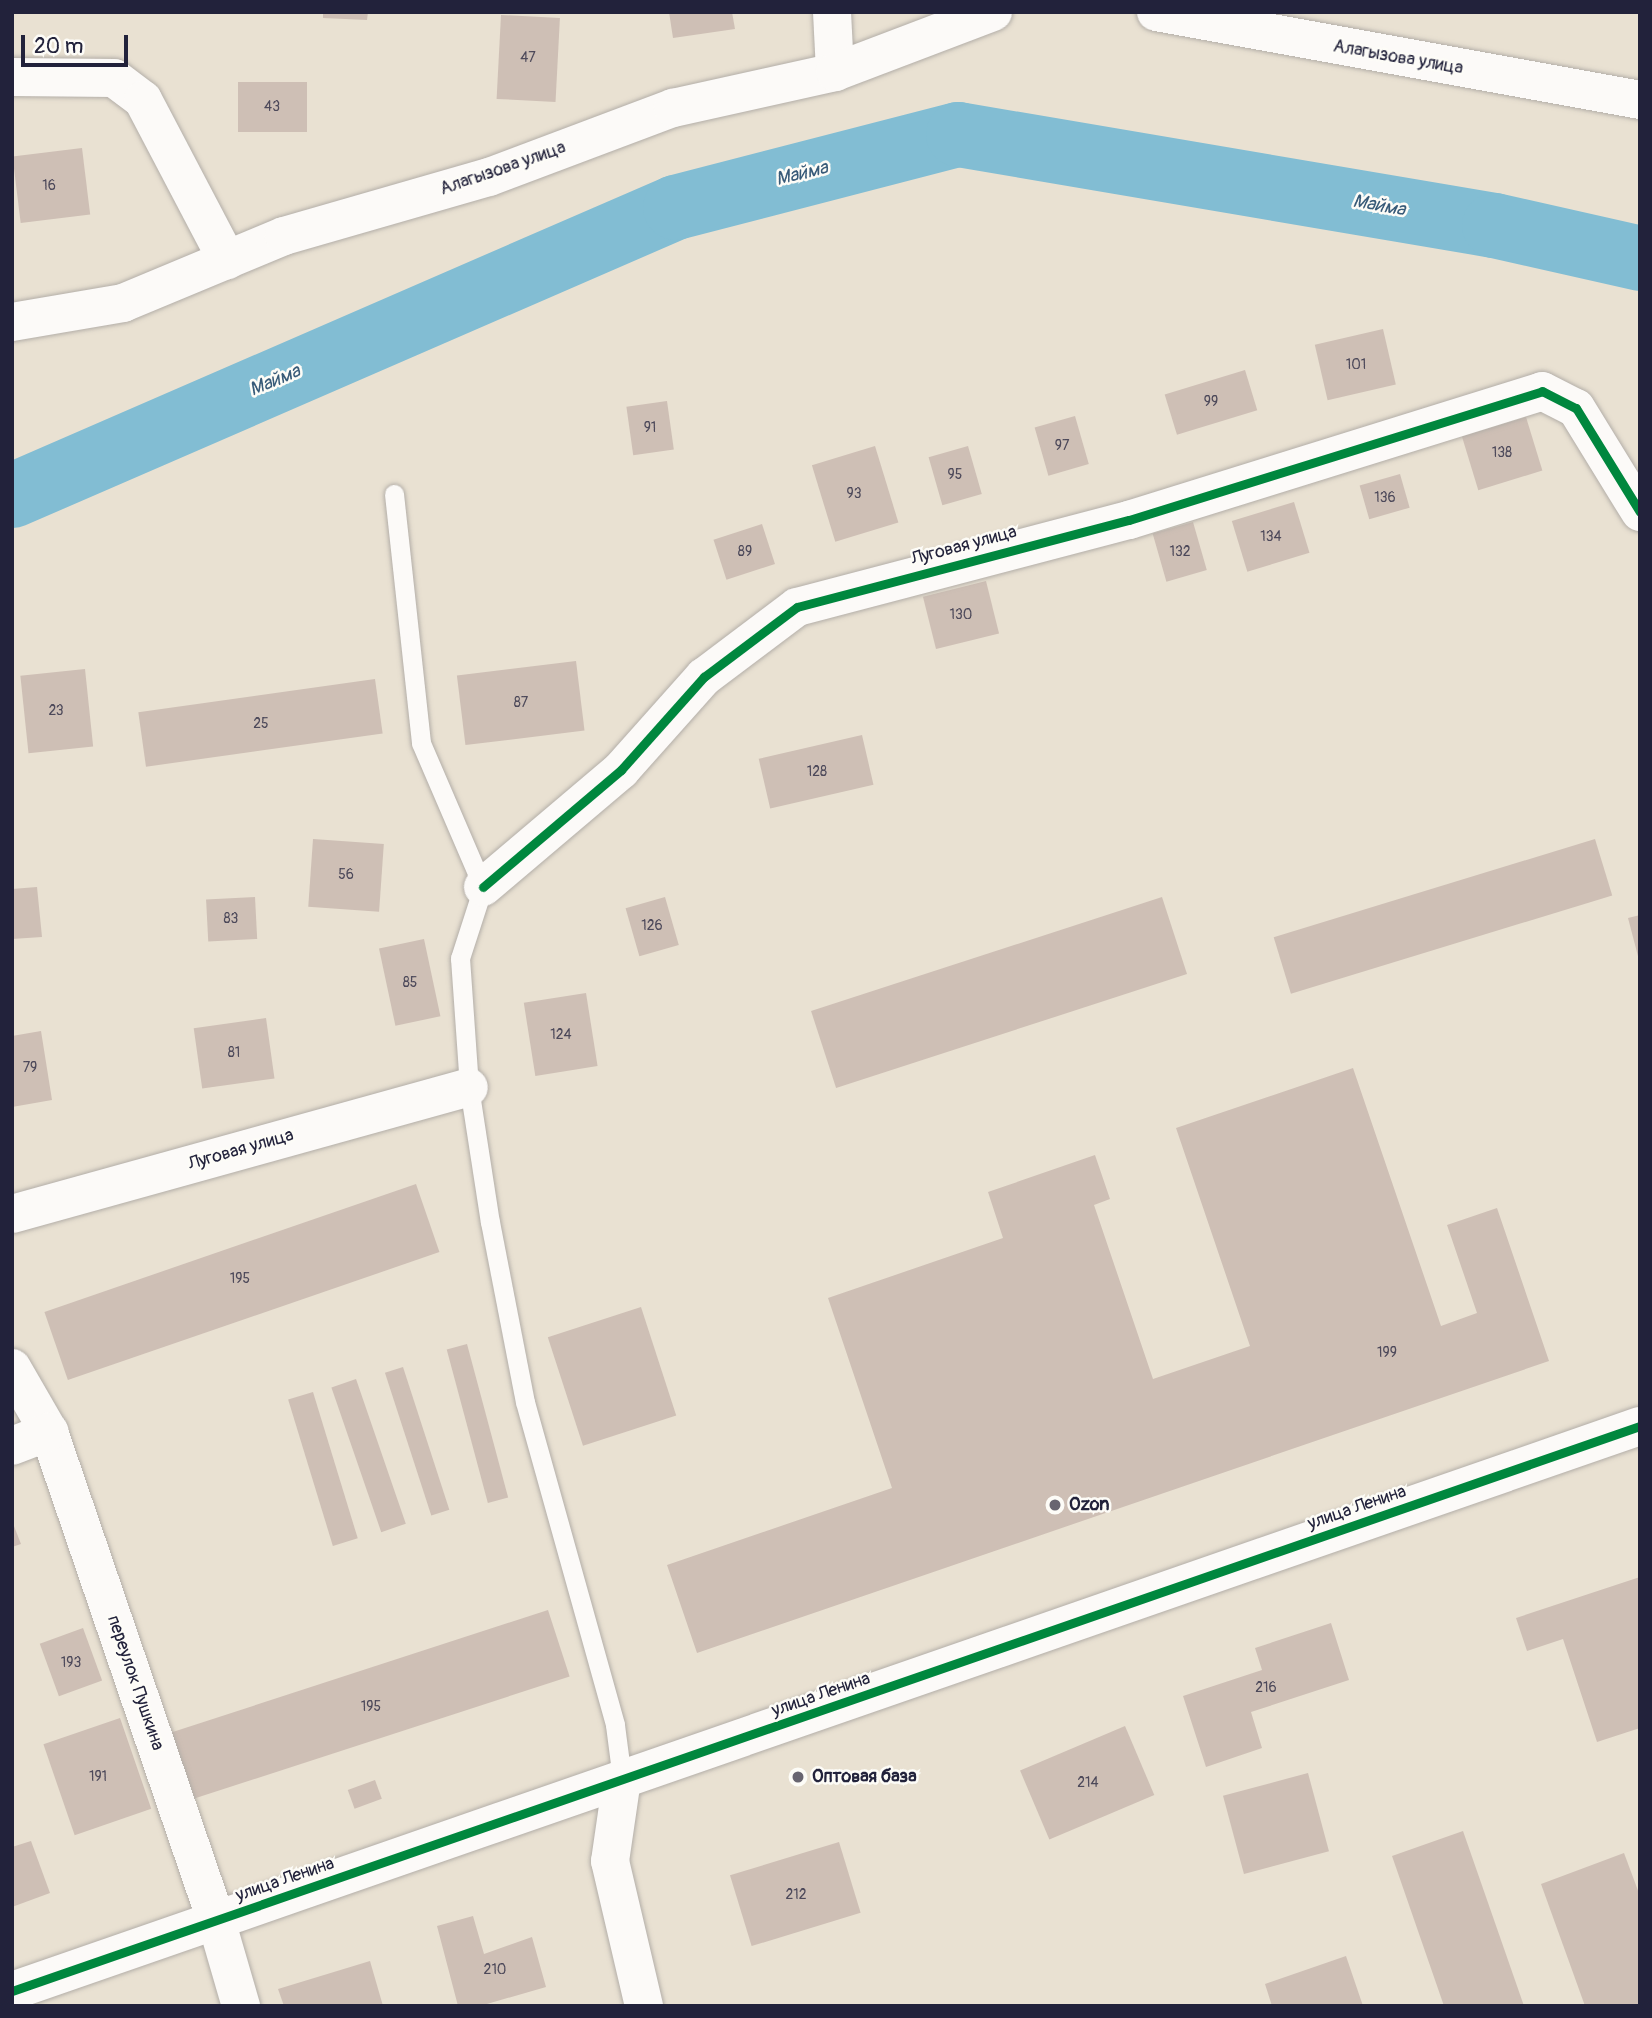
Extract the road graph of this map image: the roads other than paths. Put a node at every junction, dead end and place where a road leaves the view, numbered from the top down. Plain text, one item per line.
1 (832, 12) edge
2 (993, 12) edge
3 (1156, 12) edge
4 (835, 72) junction
5 (12, 78) edge
6 (1640, 100) edge
7 (227, 260) junction
8 (12, 322) edge
9 (394, 494) dead end
10 (1640, 512) edge
11 (483, 887) junction
12 (469, 1087) junction
13 (12, 1214) edge
14 (12, 1368) edge
15 (1640, 1426) edge
16 (49, 1432) junction
17 (12, 1446) edge
18 (622, 1779) junction
19 (216, 1920) junction
20 (12, 1991) edge
21 (241, 2006) edge
22 (644, 2006) edge

1 - 4 street
2 - 4 street, Алагызова улица
3 - 6 street, Алагызова улица
4 - 7 street, Алагызова улица
5 - 7 street
7 - 8 street, Алагызова улица
9 - 11 lane
10 - 11 street, Луговая улица
11 - 12 lane
12 - 13 street, Луговая улица
12 - 18 lane
14 - 16 street, переулок Пушкина
15 - 18 street, улица Ленина
16 - 17 street
16 - 19 street, переулок Пушкина
18 - 19 street, улица Ленина
18 - 22 street
19 - 20 street, улица Ленина
19 - 21 street, переулок Пушкина

